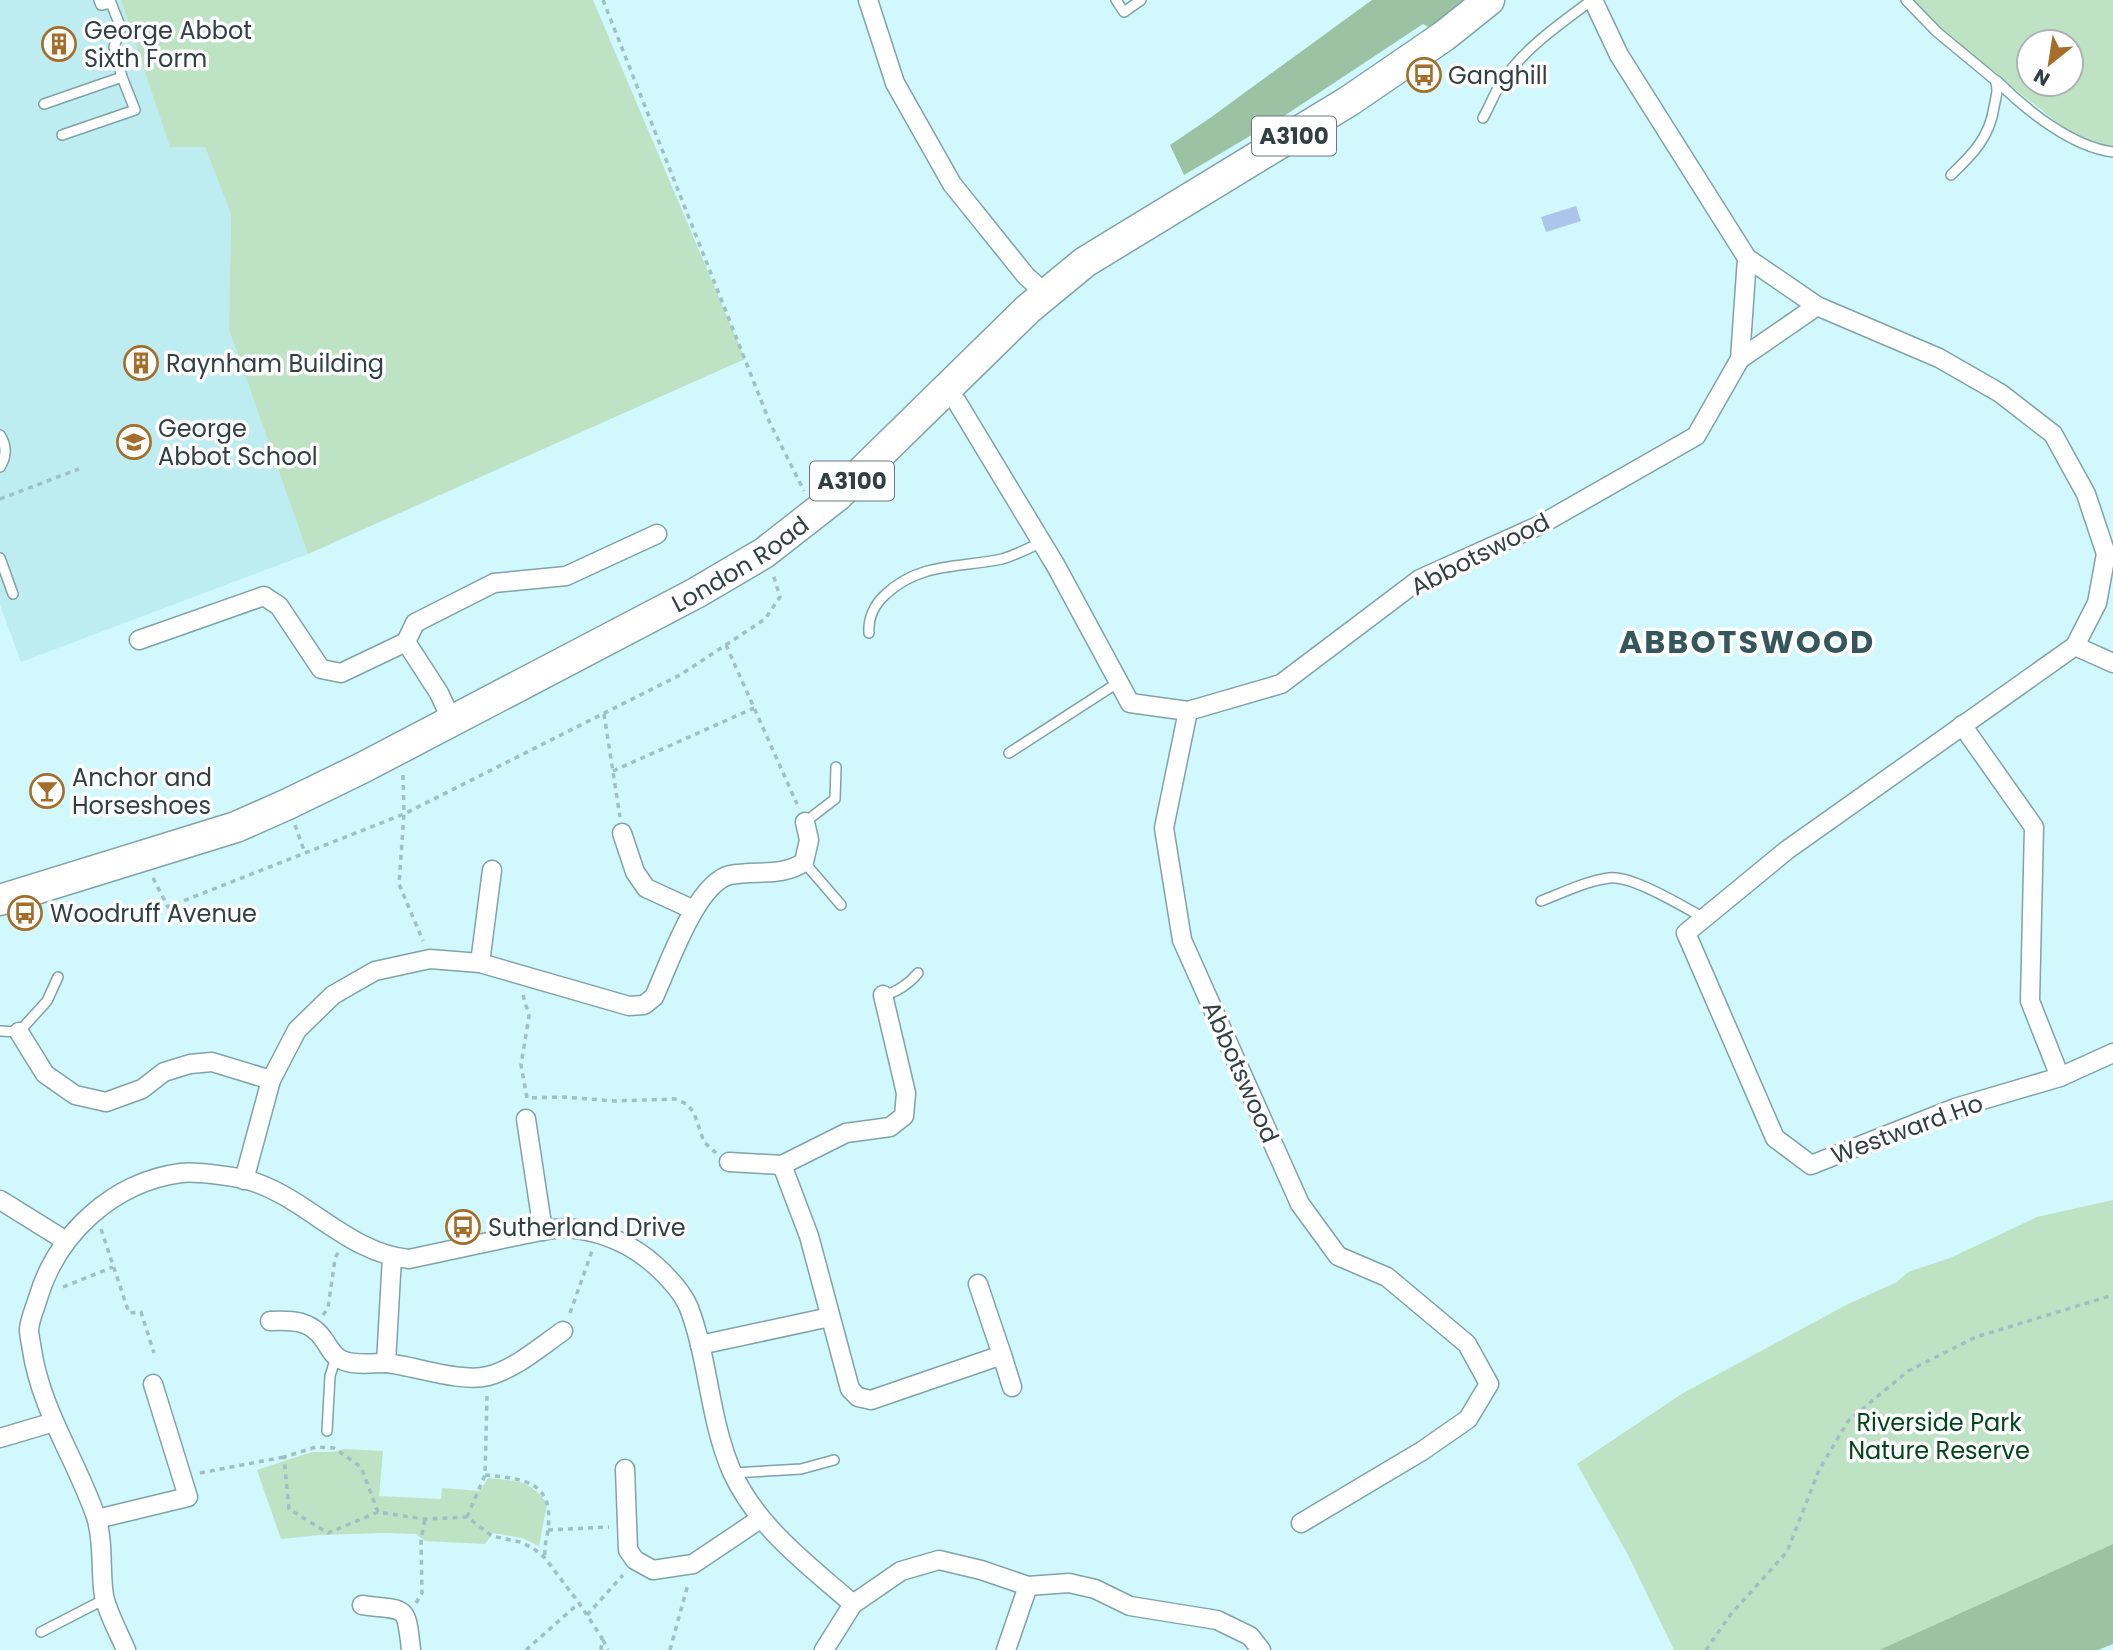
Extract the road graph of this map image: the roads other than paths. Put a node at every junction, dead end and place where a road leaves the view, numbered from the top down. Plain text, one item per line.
1 (99, 0) edge
2 (868, 0) edge
3 (1116, 0) edge
4 (1140, 0) edge
5 (1489, 0) edge
6 (1592, 0) edge
7 (1906, 0) edge
8 (122, 77) junction
9 (1995, 80) junction
10 (44, 104) dead end
11 (1483, 118) dead end
12 (62, 135) dead end
13 (2113, 152) edge
14 (1951, 175) dead end
15 (1747, 258) junction
16 (1046, 294) junction
17 (1817, 306) junction
18 (1741, 359) junction
19 (945, 390) junction
20 (0, 435) edge
21 (0, 467) edge
22 (657, 534) dead end
23 (1042, 542) junction
24 (0, 558) edge
25 (13, 594) dead end
26 (869, 634) dead end
27 (139, 640) dead end
28 (406, 642) junction
29 (2075, 646) junction
30 (2113, 663) edge
31 (1119, 682) junction
32 (1188, 711) junction
33 (452, 721) junction
34 (1962, 725) junction
35 (1009, 753) dead end
36 (836, 767) dead end
37 (805, 822) joint
38 (622, 833) road end
39 (804, 862) junction
40 (492, 870) dead end
41 (0, 900) edge
42 (1541, 901) dead end
43 (841, 905) dead end
44 (694, 910) junction
45 (1704, 918) junction
46 (480, 963) junction
47 (918, 973) dead end
48 (58, 977) dead end
49 (883, 995) joint
50 (0, 1031) edge
51 (19, 1032) junction
52 (2113, 1052) edge
53 (2060, 1077) junction
54 (271, 1080) junction
55 (526, 1119) dead end
56 (729, 1162) road end
57 (782, 1165) junction
58 (244, 1180) junction
59 (0, 1200) edge
60 (543, 1231) junction
61 (66, 1241) junction
62 (392, 1257) junction
63 (978, 1284) dead end
64 (830, 1317) junction
65 (270, 1321) dead end
66 (563, 1331) road end
67 (700, 1345) junction
68 (1002, 1355) junction
69 (336, 1357) junction
70 (386, 1363) junction
71 (153, 1384) dead end
72 (1012, 1387) dead end
73 (54, 1422) junction
74 (327, 1432) dead end
75 (0, 1438) edge
76 (834, 1460) dead end
77 (625, 1469) dead end
78 (733, 1473) junction
79 (760, 1519) junction
80 (97, 1520) junction
81 (1301, 1523) dead end
82 (1028, 1586) junction
83 (105, 1599) junction
84 (853, 1604) junction
85 (362, 1605) dead end
86 (41, 1632) dead end
87 (126, 1650) edge
88 (411, 1650) edge
89 (824, 1650) edge
90 (1006, 1650) edge
91 (1261, 1650) edge

1 - 8 lane
2 - 16 street
3 - 4 lane
5 - 16 main road, London Road / A3100
6 - 11 lane
6 - 15 street
7 - 9 lane
8 - 10 lane
8 - 12 lane
9 - 13 lane
9 - 14 lane
15 - 17 street
15 - 18 street, Abbotswood
16 - 19 main road, London Road / A3100
17 - 18 street, Abbotswood
17 - 29 street
18 - 32 street, Abbotswood
19 - 23 street, Abbotswood
19 - 33 main road, London Road / A3100
20 - 21 lane
22 - 28 street
23 - 26 lane
23 - 31 street, Abbotswood
24 - 25 lane
27 - 28 street
28 - 33 street
29 - 30 street
29 - 34 street
31 - 32 street, Abbotswood
31 - 35 lane
32 - 81 street, Abbotswood
33 - 41 main road, London Road / A3100
34 - 45 street
34 - 53 street
36 - 37 lane
37 - 39 street
38 - 44 street
39 - 43 lane
39 - 44 street
40 - 46 street
42 - 45 lane
44 - 46 street
45 - 53 street, Westward Ho
46 - 54 street
47 - 49 lane
48 - 51 lane
49 - 57 street
50 - 51 lane
51 - 54 street
52 - 53 street, Westward Ho
54 - 58 street
55 - 60 street
56 - 57 street
57 - 64 street
58 - 61 street
58 - 62 street
59 - 61 street
60 - 62 street
60 - 67 street
61 - 73 street
62 - 70 street
63 - 68 street
64 - 67 street
64 - 68 street
65 - 69 street
66 - 70 street
67 - 78 street
68 - 72 street
69 - 70 street
69 - 74 lane
71 - 80 street
73 - 75 street
73 - 80 street
76 - 78 lane
77 - 79 street
78 - 79 street
79 - 84 street
80 - 83 street
82 - 84 street
82 - 90 street
82 - 91 street
83 - 86 lane
83 - 87 street
84 - 89 street
85 - 88 street

